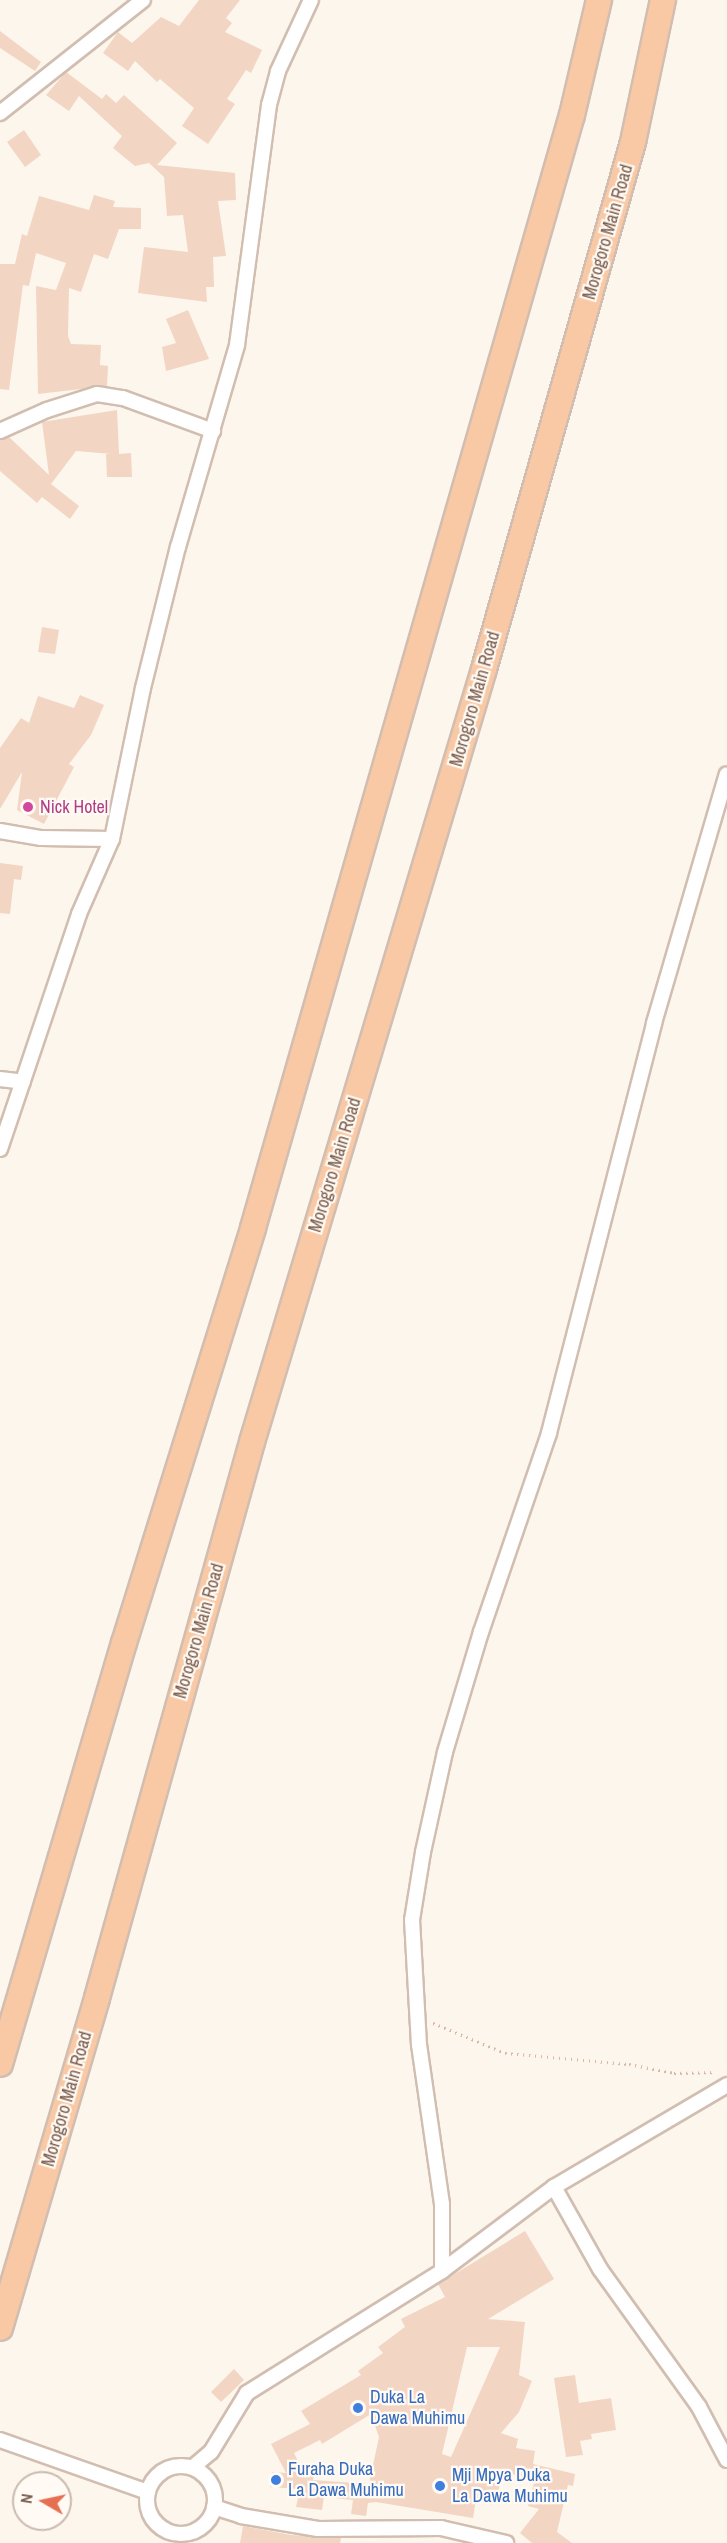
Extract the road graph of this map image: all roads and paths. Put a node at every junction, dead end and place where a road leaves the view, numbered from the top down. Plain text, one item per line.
1 (143, 0) edge
2 (311, 0) edge
3 (599, 0) edge
4 (663, 0) edge
5 (0, 113) edge
6 (0, 431) edge
7 (213, 431) junction
8 (727, 774) edge
9 (0, 831) edge
10 (112, 838) junction
11 (0, 1080) edge
12 (23, 1082) junction
13 (0, 1149) edge
14 (418, 2017) junction
15 (0, 2064) edge
16 (727, 2072) edge
17 (727, 2085) edge
18 (554, 2187) junction
19 (442, 2271) junction
20 (0, 2328) edge
21 (0, 2440) edge
22 (727, 2460) edge
23 (193, 2467) junction
24 (148, 2492) junction
25 (214, 2507) junction
26 (178, 2538) edge
27 (506, 2543) edge

1 - 5 street
2 - 7 street
3 - 15 highway
4 - 20 highway, Morogoro Main Road
6 - 7 street
7 - 10 street
8 - 14 street
9 - 10 street
10 - 12 street
11 - 12 street
12 - 13 street
14 - 16 path
14 - 19 street
17 - 18 street
18 - 19 street
18 - 22 street
19 - 23 street
21 - 24 street
23 - 24 street
23 - 25 street
24 - 26 street
25 - 26 street
25 - 27 street

